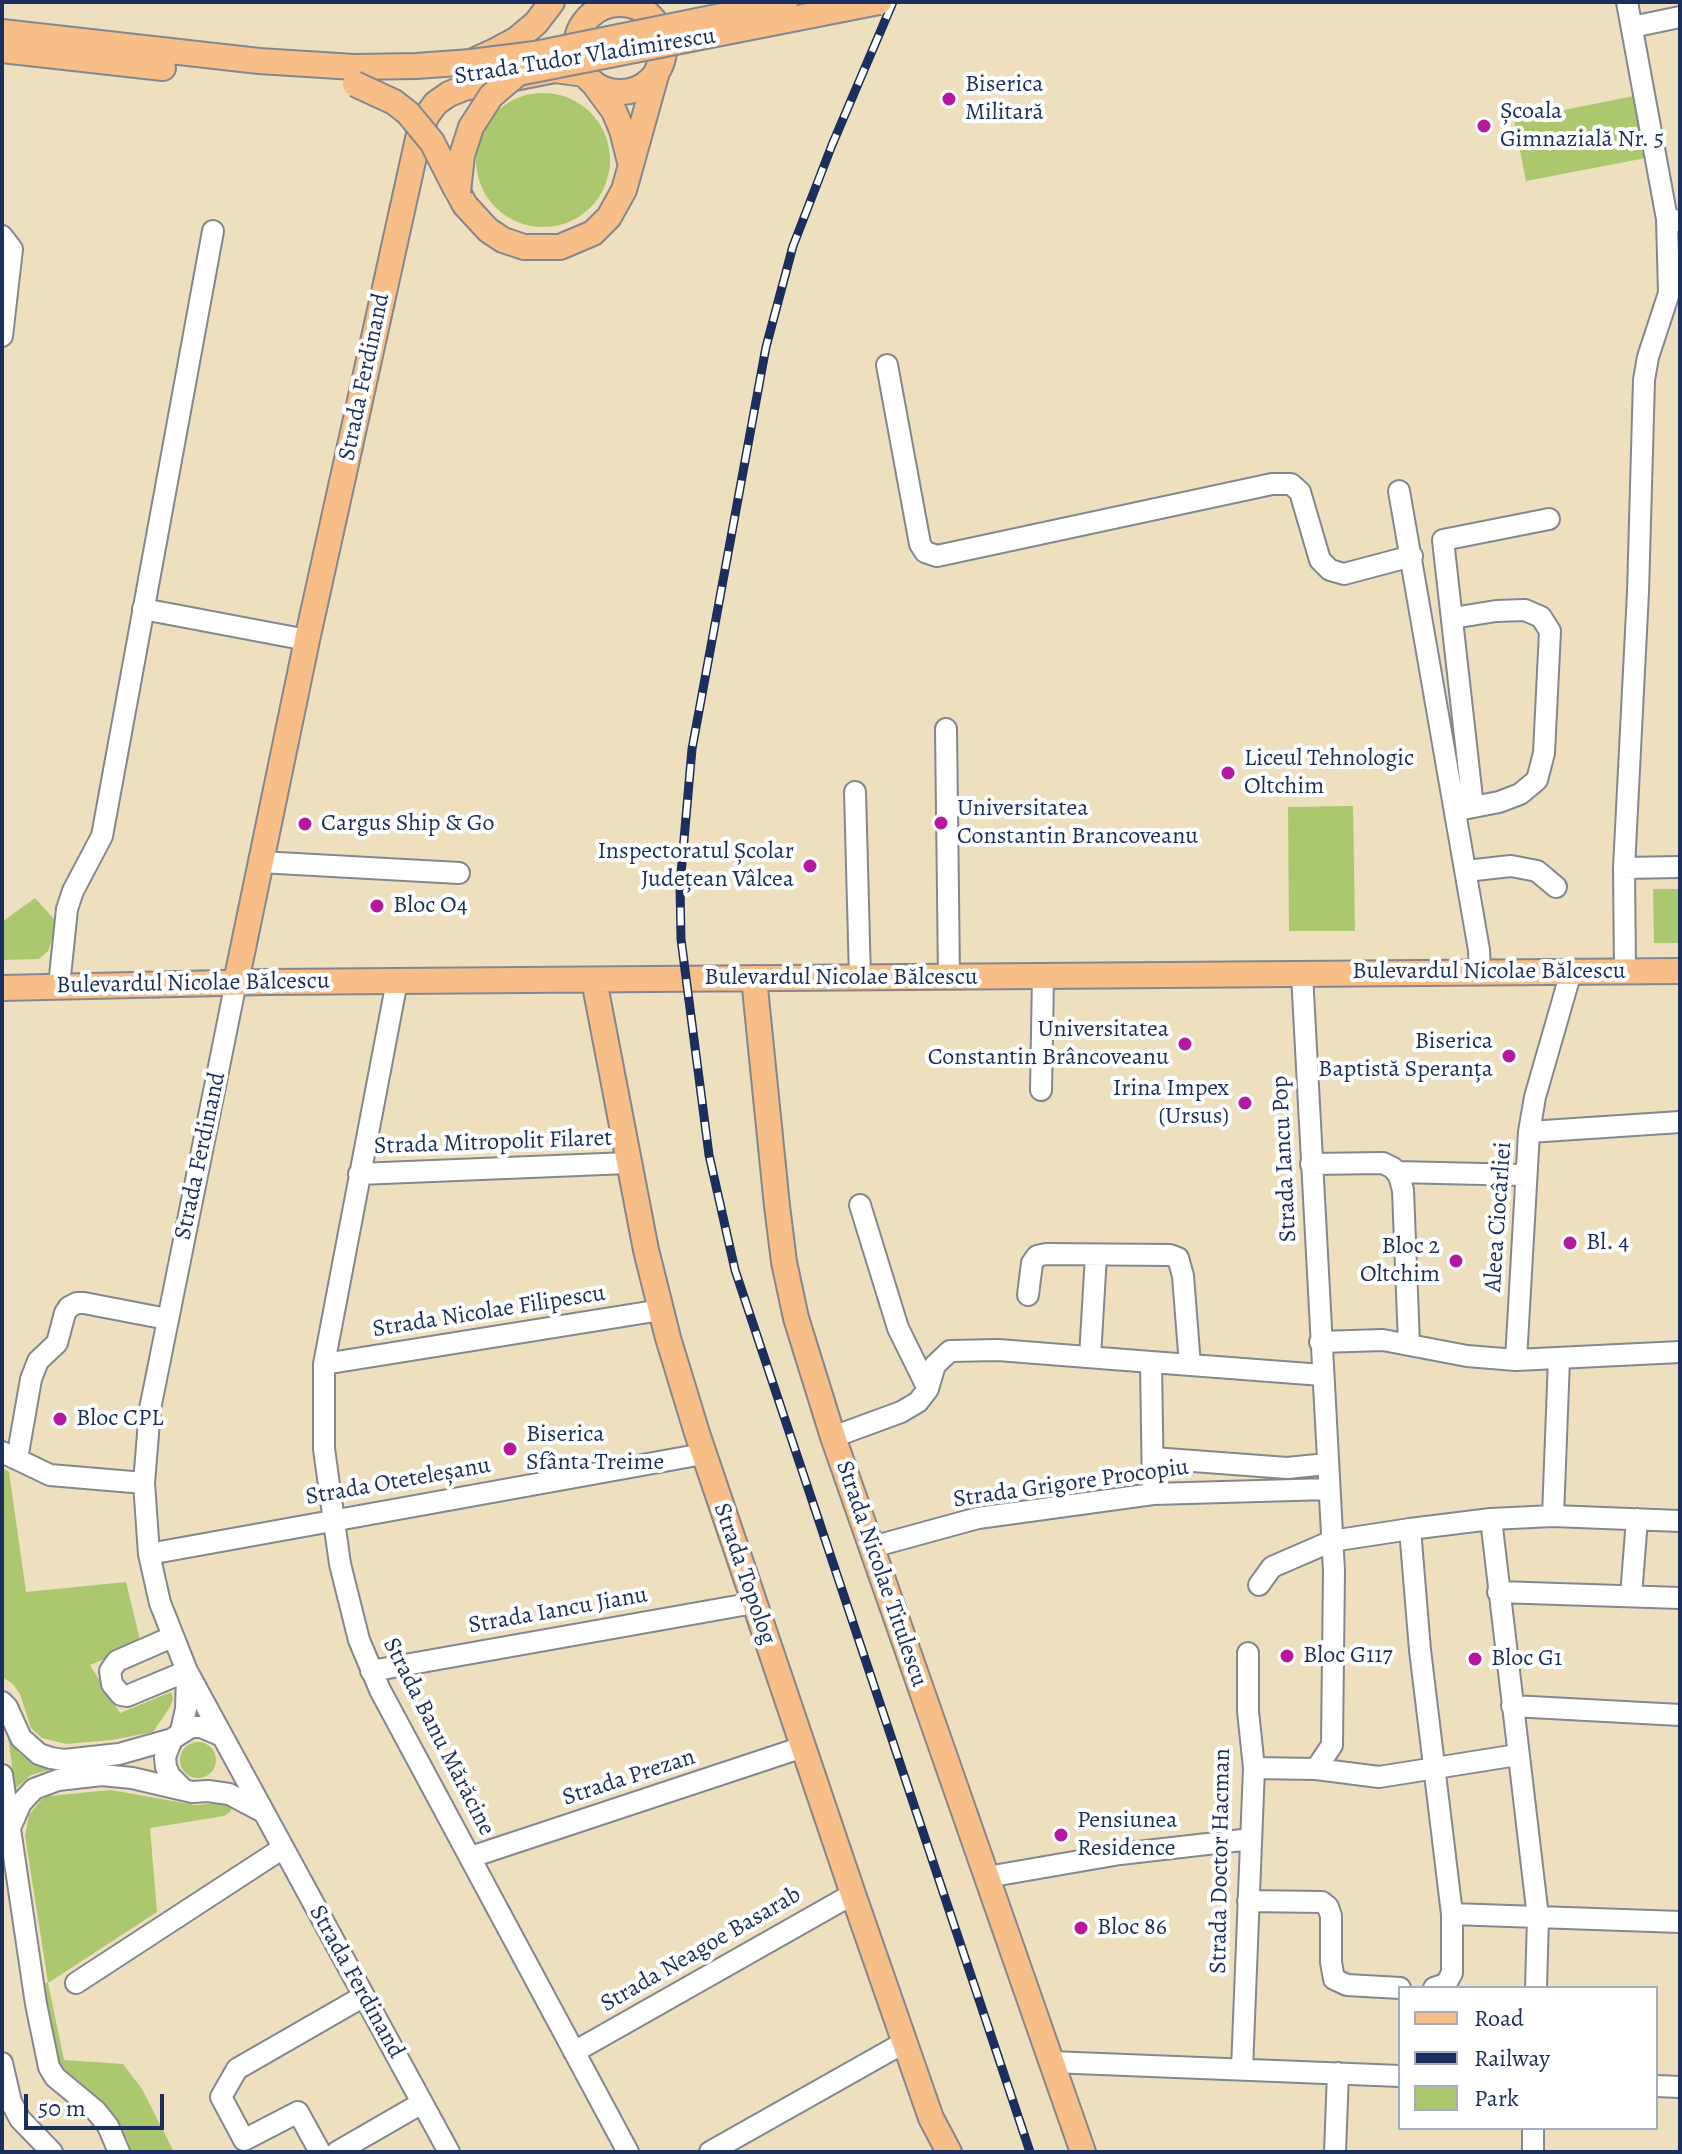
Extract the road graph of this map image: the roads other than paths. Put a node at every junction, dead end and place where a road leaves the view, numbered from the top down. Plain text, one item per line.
1 (552, 2) edge
2 (735, 2) edge
3 (785, 2) edge
4 (879, 2) edge
5 (1627, 2) edge
6 (636, 5) edge
7 (590, 15) edge
8 (1680, 17) edge
9 (1632, 27) junction
10 (2, 32) edge
11 (661, 33) junction
12 (2, 50) edge
13 (471, 62) junction
14 (658, 68) junction
15 (522, 74) junction
16 (588, 78) junction
17 (355, 84) junction
18 (630, 165) junction
19 (458, 192) junction
20 (1673, 220) edge
21 (213, 231) dead end
22 (2, 236) edge
23 (2, 336) edge
24 (887, 365) dead end
25 (1399, 491) dead end
26 (1549, 519) dead end
27 (1412, 556) junction
28 (143, 609) junction
29 (1453, 618) junction
30 (307, 640) junction
31 (946, 729) dead end
32 (855, 792) dead end
33 (1464, 808) junction
34 (260, 862) junction
35 (1680, 867) edge
36 (1624, 868) junction
37 (1466, 871) junction
38 (459, 873) dead end
39 (1556, 887) dead end
40 (1625, 971) junction
41 (1680, 971) edge
42 (1571, 972) junction
43 (1480, 973) junction
44 (1302, 974) junction
45 (1043, 976) junction
46 (949, 977) junction
47 (754, 978) junction
48 (860, 978) junction
49 (594, 980) junction
50 (397, 981) junction
51 (236, 982) junction
52 (59, 986) junction
53 (2, 988) edge
54 (1041, 1090) dead end
55 (1680, 1122) edge
56 (1529, 1132) junction
57 (628, 1163) junction
58 (1311, 1164) junction
59 (359, 1174) junction
60 (1526, 1175) junction
61 (1400, 1181) junction
62 (860, 1205) dead end
63 (1096, 1255) junction
64 (1028, 1295) dead end
65 (661, 1310) junction
66 (167, 1319) junction
67 (1320, 1342) junction
68 (1409, 1344) junction
69 (1680, 1352) edge
70 (1090, 1357) junction
71 (1559, 1359) junction
72 (1516, 1360) junction
73 (1151, 1362) junction
74 (324, 1364) junction
75 (1190, 1365) junction
76 (1322, 1375) junction
77 (928, 1389) junction
78 (833, 1437) junction
79 (703, 1454) junction
80 (9, 1456) edge
81 (1153, 1458) junction
82 (1327, 1464) junction
83 (144, 1483) junction
84 (1329, 1489) junction
85 (1153, 1494) junction
86 (1553, 1516) junction
87 (332, 1519) junction
88 (1491, 1519) junction
89 (1637, 1519) junction
90 (1680, 1521) edge
91 (1410, 1529) junction
92 (1332, 1541) junction
93 (872, 1547) junction
94 (149, 1554) junction
95 (1259, 1585) dead end
96 (1498, 1592) junction
97 (1631, 1596) junction
98 (1680, 1598) edge
99 (754, 1603) junction
100 (172, 1637) junction
101 (1248, 1653) dead end
102 (187, 1671) junction
103 (371, 1671) junction
104 (2, 1702) edge
105 (1512, 1706) junction
106 (1680, 1715) edge
107 (177, 1735) junction
108 (226, 1744) junction
109 (803, 1747) junction
110 (1517, 1755) junction
111 (1254, 1768) junction
112 (1316, 1769) junction
113 (1434, 1770) junction
114 (2, 1775) edge
115 (184, 1789) junction
116 (208, 1791) junction
117 (263, 1812) junction
118 (6, 1832) edge
119 (1251, 1839) junction
120 (283, 1848) junction
121 (471, 1857) junction
122 (987, 1877) junction
123 (853, 1894) junction
124 (1248, 1901) junction
125 (1452, 1914) junction
126 (1538, 1917) junction
127 (1680, 1922) edge
128 (76, 1983) dead end
129 (1440, 1986) edge
130 (1536, 1986) edge
131 (1398, 1988) edge
132 (364, 1996) junction
133 (905, 2042) junction
134 (574, 2052) junction
135 (1051, 2062) junction
136 (2, 2063) edge
137 (1242, 2069) junction
138 (1338, 2073) junction
139 (1398, 2076) edge
140 (1658, 2086) edge
141 (1680, 2087) edge
142 (422, 2103) junction
143 (1533, 2130) edge
144 (52, 2152) edge
145 (119, 2152) edge
146 (320, 2152) edge
147 (337, 2152) edge
148 (449, 2152) edge
149 (628, 2152) edge
150 (710, 2152) edge
151 (949, 2152) edge
152 (1083, 2152) edge
153 (1335, 2152) edge
154 (1533, 2152) edge

1 - 13 main road
2 - 11 street
3 - 13 main road, Strada Tudor Vladimirescu, bridge
4 - 15 main road, Strada Tudor Vladimirescu, bridge
5 - 9 street
6 - 7 main road
6 - 11 main road
7 - 15 main road
7 - 16 main road
8 - 9 street
9 - 20 street
10 - 13 main road, Strada Tudor Vladimirescu
11 - 14 main road
12 - 17 main road, Strada Tudor Vladimirescu
14 - 16 main road
14 - 18 main road
15 - 16 main road
15 - 17 main road, Strada Tudor Vladimirescu, bridge
15 - 19 main road, bridge
15 - 30 main road, Strada Ferdinand
16 - 18 main road
17 - 19 main road, bridge
18 - 19 main road
20 - 36 street
21 - 28 street
22 - 23 street
24 - 27 street
25 - 27 street
26 - 29 street
27 - 33 street
28 - 30 street
28 - 52 street
29 - 33 street
29 - 33 street
30 - 34 main road, Strada Ferdinand
31 - 46 street
32 - 48 street
33 - 37 street
34 - 38 street
34 - 51 main road, Strada Ferdinand
35 - 36 street
36 - 40 street
37 - 39 street
37 - 43 street
40 - 41 main road, Bulevardul Nicolae Bălcescu
40 - 42 main road, Bulevardul Nicolae Bălcescu
42 - 43 main road, Bulevardul Nicolae Bălcescu
42 - 56 street
43 - 44 main road, Bulevardul Nicolae Bălcescu
44 - 45 main road, Bulevardul Nicolae Bălcescu
44 - 58 street, Strada Iancu Pop
45 - 46 main road, Bulevardul Nicolae Bălcescu
45 - 54 street
46 - 48 main road, Bulevardul Nicolae Bălcescu
47 - 48 main road, Bulevardul Nicolae Bălcescu
47 - 49 main road, Bulevardul Nicolae Bălcescu
47 - 78 main road, Strada Nicolae Titulescu
49 - 50 main road, Bulevardul Nicolae Bălcescu
49 - 57 main road, Strada Topolog
50 - 51 main road, Bulevardul Nicolae Bălcescu
50 - 59 street, Strada Banu Mărăcine
51 - 52 main road, Bulevardul Nicolae Bălcescu
51 - 66 street, Strada Ferdinand
52 - 53 main road, Bulevardul Nicolae Bălcescu
55 - 56 street, Aleea Ciocârliei
56 - 60 street, Aleea Ciocârliei
57 - 59 street, Strada Mitropolit Filaret
57 - 65 main road, Strada Topolog
58 - 61 street
58 - 67 street, Strada Iancu Pop
59 - 74 street, Strada Banu Mărăcine
60 - 61 street
60 - 72 street, Aleea Ciocârliei
61 - 68 street
62 - 77 street
63 - 64 street
63 - 70 street
63 - 75 street
65 - 74 street, Strada Nicolae Filipescu
65 - 79 main road, Strada Topolog
66 - 80 street
66 - 83 street, Strada Ferdinand
67 - 68 street
67 - 76 street
68 - 72 street
69 - 71 street
70 - 73 street
70 - 77 street
71 - 72 street
71 - 86 street
73 - 75 street
73 - 81 street
74 - 87 street, Strada Banu Mărăcine
75 - 76 street
76 - 82 street
77 - 78 street
78 - 93 main road, Strada Nicolae Titulescu
79 - 87 street, Strada Oteteleșanu
79 - 99 main road, Strada Topolog
80 - 83 street
81 - 82 street
81 - 85 street
82 - 84 street
83 - 94 street, Strada Ferdinand
84 - 85 street, Strada Grigore Procopiu
84 - 92 street
85 - 93 street, Strada Grigore Procopiu
86 - 88 street
86 - 89 street
87 - 94 street, Strada Oteteleșanu
87 - 103 street, Strada Banu Mărăcine
88 - 91 street
88 - 96 street
89 - 90 street
89 - 97 street
91 - 92 street
91 - 113 street
92 - 95 street
92 - 112 street
93 - 122 main road, Strada Nicolae Titulescu
94 - 100 street, Strada Ferdinand
96 - 97 street
96 - 105 street
97 - 98 street
99 - 103 street, Strada Iancu Jianu
99 - 109 main road, Strada Topolog
100 - 102 street, Strada Ferdinand
100 - 102 street
101 - 111 street, Strada Doctor Hacman
102 - 107 street, Strada Ferdinand
102 - 108 street, Strada Ferdinand
103 - 121 street, Strada Banu Mărăcine
104 - 107 street
105 - 106 street
105 - 110 street
107 - 108 street
107 - 115 street, Strada Ferdinand
108 - 116 street
108 - 117 street, Strada Ferdinand
109 - 121 street, Strada Prezan
109 - 123 main road, Strada Topolog
110 - 113 street
110 - 126 street
111 - 112 street
111 - 119 street, Strada Doctor Hacman
112 - 113 street
113 - 125 street
114 - 118 street
115 - 116 street
115 - 118 street
116 - 117 street
117 - 120 street, Strada Ferdinand
118 - 145 street
119 - 122 street
119 - 124 street, Strada Doctor Hacman
120 - 128 street
120 - 132 street, Strada Ferdinand
121 - 134 street, Strada Banu Mărăcine
122 - 135 main road, Strada Nicolae Titulescu
123 - 133 main road, Strada Topolog
123 - 134 street, Strada Neagoe Basarab
124 - 131 street
124 - 137 street, Strada Doctor Hacman
125 - 126 street
125 - 129 street
126 - 127 street
126 - 130 street
132 - 142 street, Strada Ferdinand
132 - 146 street
133 - 150 street
133 - 151 main road, Strada Topolog
134 - 149 street, Strada Banu Mărăcine
135 - 137 street
135 - 152 main road, Strada Nicolae Titulescu
136 - 144 street
137 - 138 street
138 - 139 street
138 - 153 street
140 - 141 street
142 - 147 street
142 - 148 street, Strada Ferdinand
143 - 154 street

